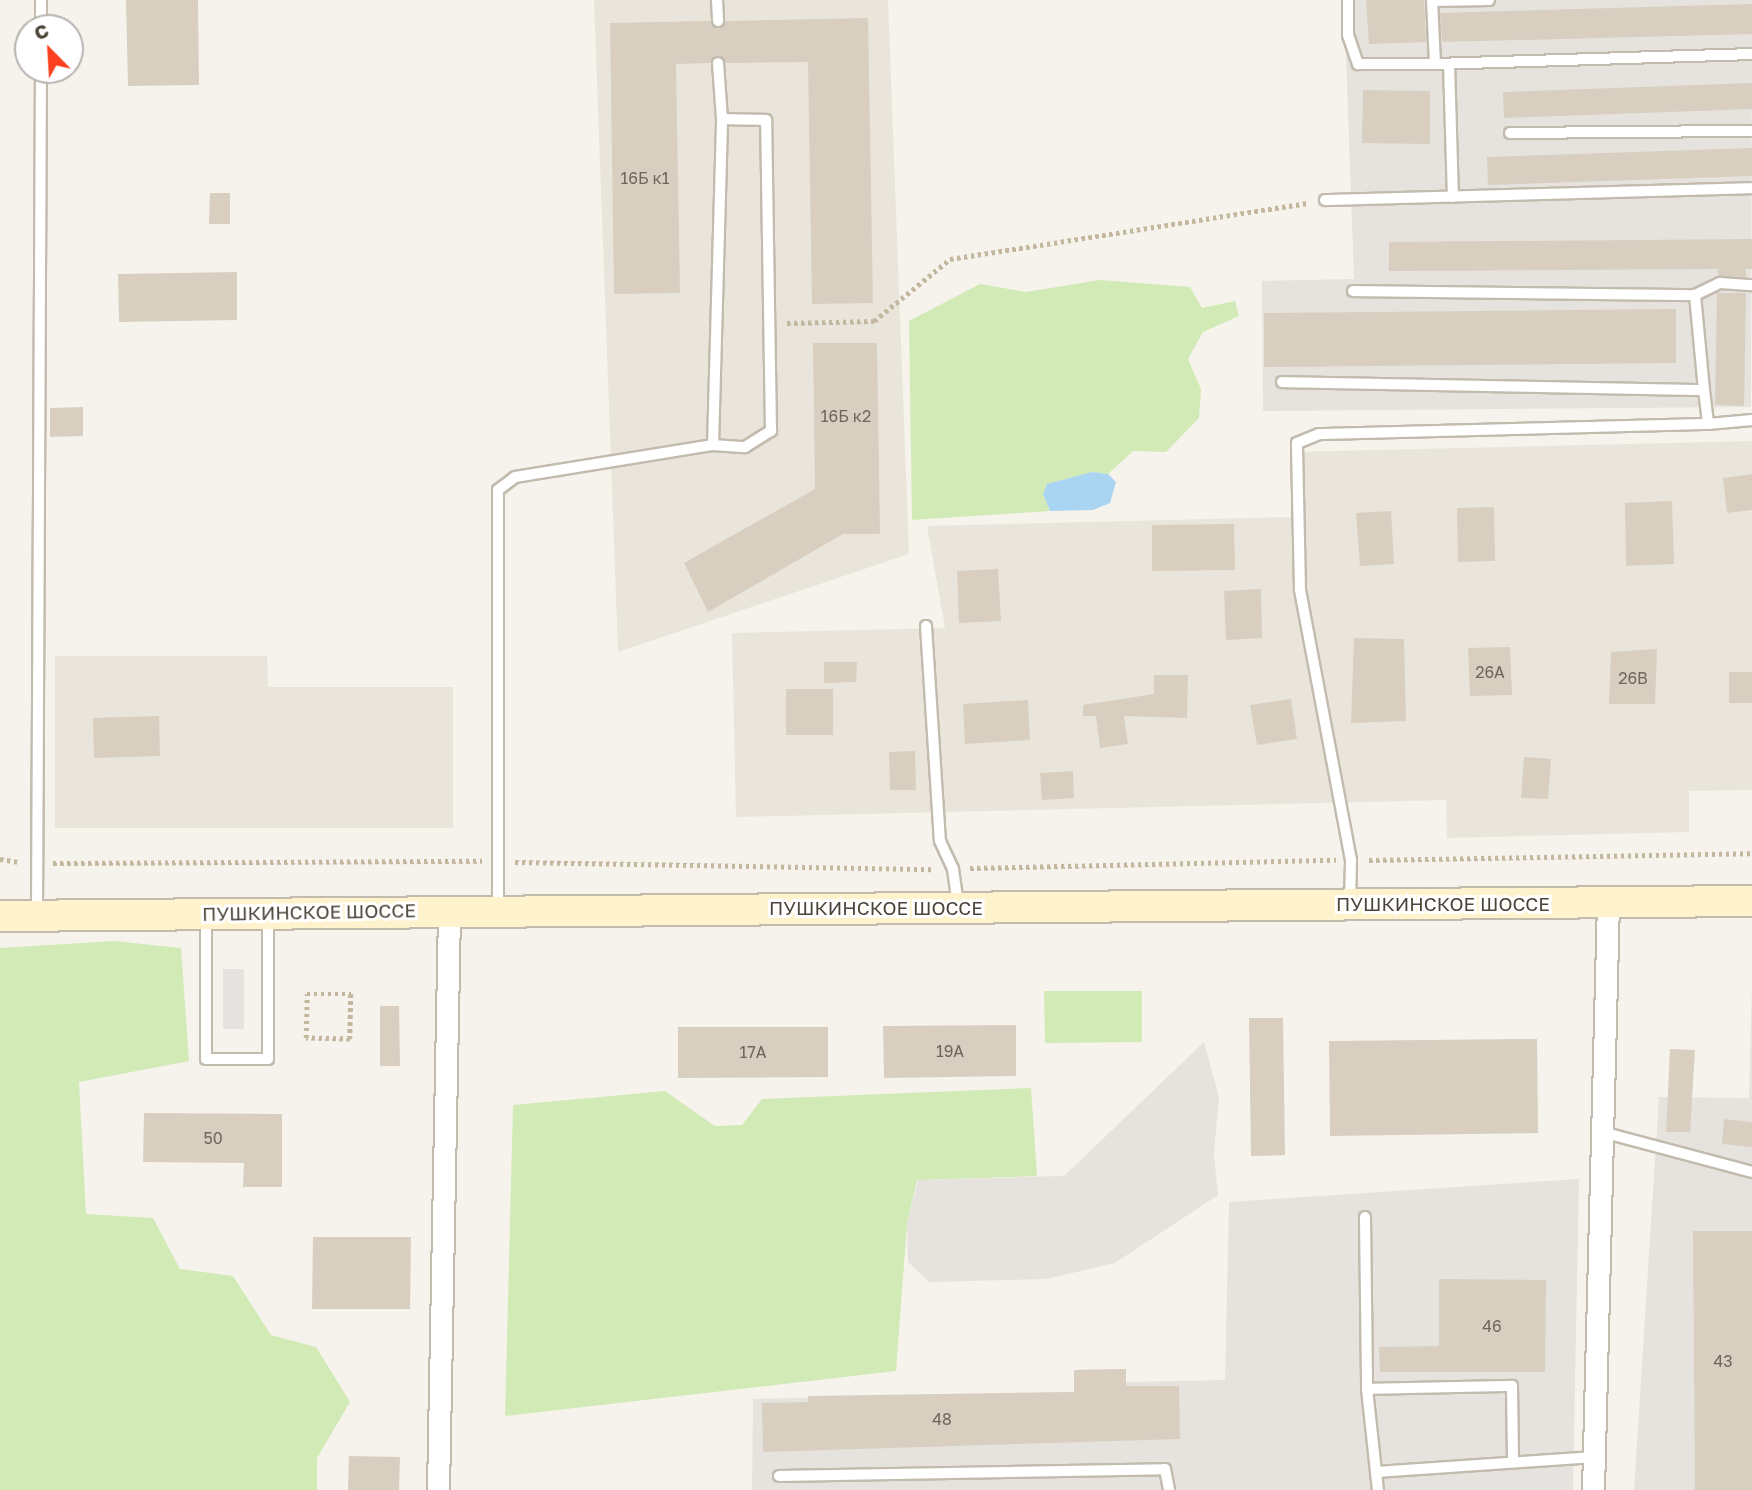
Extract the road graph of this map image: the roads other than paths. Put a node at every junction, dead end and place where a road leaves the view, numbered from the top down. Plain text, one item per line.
1 (717, 0) edge
2 (1348, 0) edge
3 (1489, 0) edge
4 (1432, 1) edge
5 (718, 21) dead end
6 (1752, 54) edge
7 (718, 63) dead end
8 (1435, 64) junction
9 (1449, 64) junction
10 (41, 84) edge
11 (722, 119) junction
12 (1752, 131) edge
13 (1510, 133) dead end
14 (1752, 188) edge
15 (1453, 197) junction
16 (1325, 200) road end
17 (1752, 285) edge
18 (1353, 291) dead end
19 (1695, 295) junction
20 (1282, 382) dead end
21 (1704, 390) junction
22 (1752, 420) edge
23 (1708, 424) junction
24 (713, 445) junction
25 (926, 626) dead end
26 (1752, 901) edge
27 (1608, 903) junction
28 (1350, 905) junction
29 (959, 907) junction
30 (449, 911) junction
31 (498, 911) junction
32 (268, 912) junction
33 (206, 914) junction
34 (37, 915) junction
35 (0, 916) edge
36 (1599, 1131) junction
37 (1752, 1172) edge
38 (1365, 1217) dead end
39 (1367, 1389) junction
40 (1594, 1457) junction
41 (1513, 1462) junction
42 (1376, 1472) junction
43 (779, 1476) dead end
44 (439, 1490) edge
45 (1169, 1490) edge
46 (1378, 1490) edge
47 (1593, 1490) edge

1 - 5 lane
2 - 8 lane
3 - 4 lane
4 - 8 lane
6 - 9 lane
7 - 11 lane
8 - 9 lane
9 - 15 lane
10 - 34 lane
11 - 24 lane
11 - 24 lane
12 - 13 lane
14 - 15 lane
15 - 16 lane
17 - 19 lane
18 - 19 lane
19 - 21 lane
20 - 21 lane
21 - 23 lane
22 - 23 lane
23 - 28 lane
24 - 31 lane
25 - 29 lane
26 - 27 main road, ПУШКИНСКОЕ ШОССЕ
27 - 28 main road, ПУШКИНСКОЕ ШОССЕ
27 - 36 street
28 - 29 main road, ПУШКИНСКОЕ ШОССЕ
29 - 31 main road, ПУШКИНСКОЕ ШОССЕ
30 - 31 main road, ПУШКИНСКОЕ ШОССЕ
30 - 32 main road, ПУШКИНСКОЕ ШОССЕ
30 - 44 street
32 - 33 main road, ПУШКИНСКОЕ ШОССЕ
32 - 33 lane
33 - 34 main road, ПУШКИНСКОЕ ШОССЕ
34 - 35 main road, ПУШКИНСКОЕ ШОССЕ
36 - 37 lane
36 - 40 street
38 - 39 lane
39 - 41 lane
39 - 42 lane
40 - 41 lane
40 - 47 street
41 - 42 lane
42 - 46 lane
43 - 45 lane

